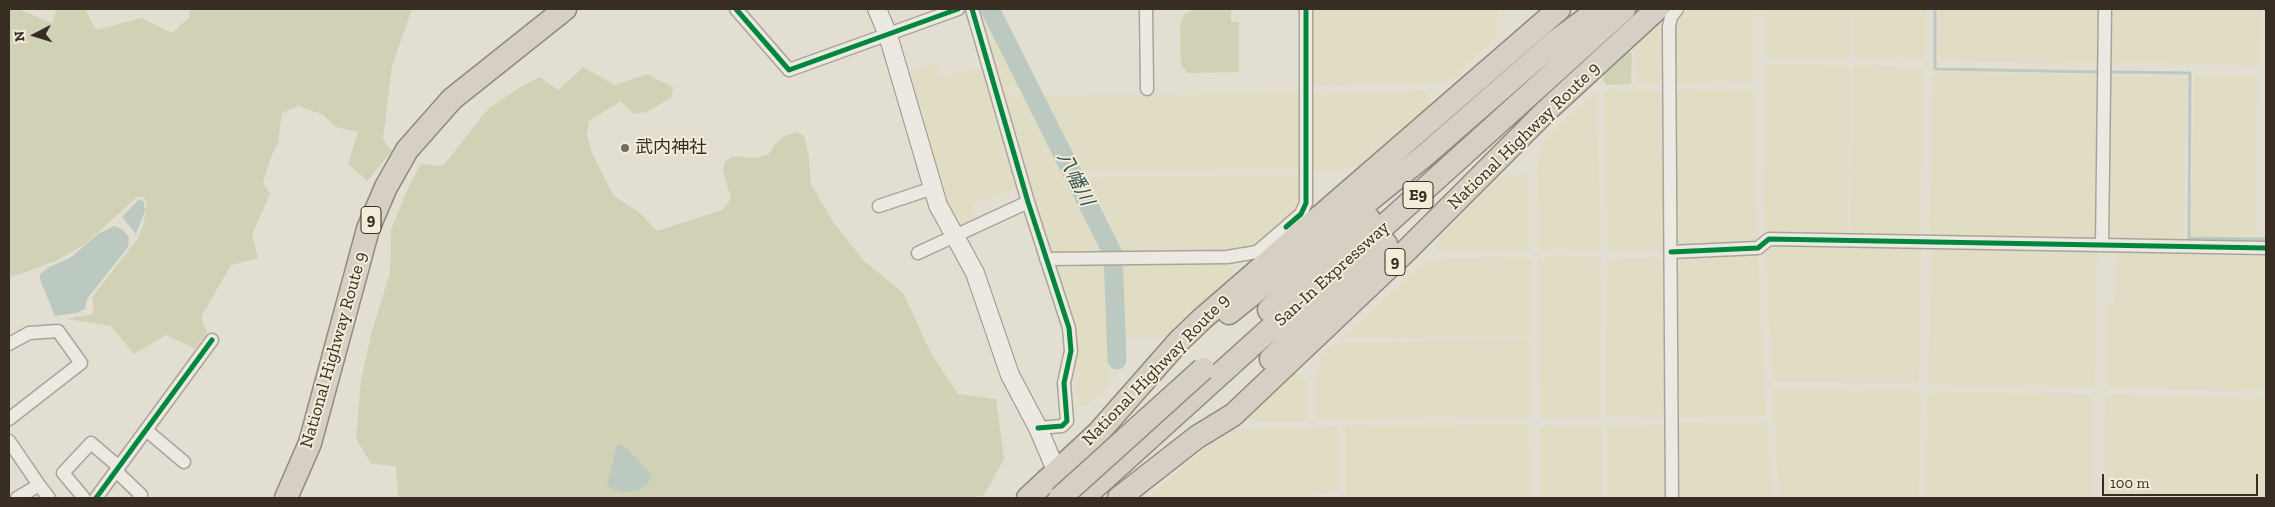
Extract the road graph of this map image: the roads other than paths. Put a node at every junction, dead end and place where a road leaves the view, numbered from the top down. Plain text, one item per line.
1 (736, 9) edge
2 (877, 9) edge
3 (958, 9) edge
4 (972, 9) edge
5 (1146, 9) edge
6 (1306, 9) edge
7 (1559, 9) edge
8 (1599, 9) edge
9 (1624, 9) edge
10 (1657, 9) edge
11 (1677, 9) edge
12 (2105, 9) edge
13 (558, 11) edge
14 (888, 35) junction
15 (1551, 75) junction
16 (1147, 89) dead end
17 (933, 188) junction
18 (1028, 202) junction
19 (879, 206) dead end
20 (1290, 232) junction
21 (953, 235) junction
22 (2102, 245) junction
23 (2266, 248) edge
24 (1671, 252) junction
25 (918, 253) dead end
26 (1046, 259) junction
27 (212, 340) dead end
28 (9, 344) edge
29 (1208, 375) junction
30 (1124, 403) junction
31 (9, 419) edge
32 (1038, 428) junction
33 (146, 430) junction
34 (1197, 437) junction
35 (9, 441) edge
36 (184, 462) dead end
37 (117, 469) junction
38 (1056, 472) junction
39 (39, 485) junction
40 (17, 498) edge
41 (49, 498) edge
42 (84, 498) edge
43 (96, 498) edge
44 (139, 498) edge
45 (286, 498) edge
46 (1028, 498) edge
47 (1060, 498) edge
48 (1068, 498) edge
49 (1083, 498) edge
50 (1119, 498) edge
51 (1672, 498) edge

1 - 14 street
2 - 14 main road
3 - 14 street
4 - 18 street
5 - 16 street
6 - 20 street
7 - 20 highway, National Highway Route 9
8 - 29 highway, San-In Expressway / E9
8 - 30 highway
9 - 15 highway, San-In Expressway / E9
10 - 34 highway, National Highway Route 9 / 9
11 - 24 street
12 - 22 street
13 - 45 highway, National Highway Route 9 / 9
14 - 17 main road
15 - 29 highway, San-In Expressway / E9
15 - 34 highway
17 - 19 street
17 - 21 main road
18 - 21 street
18 - 26 street
20 - 26 street
20 - 30 highway, National Highway Route 9
21 - 25 street
21 - 32 main road
22 - 23 street
22 - 24 street
24 - 51 street
26 - 32 street
27 - 33 street
28 - 31 street
29 - 47 highway, San-In Expressway / E9, bridge
29 - 49 highway, San-In Expressway / E9
30 - 38 highway, National Highway Route 9
32 - 38 main road
33 - 36 street
33 - 37 street
34 - 50 highway, National Highway Route 9 / 9
35 - 39 street
37 - 42 street
37 - 43 street
37 - 44 street
38 - 46 highway, National Highway Route 9
38 - 48 main road
39 - 40 street
39 - 41 street

